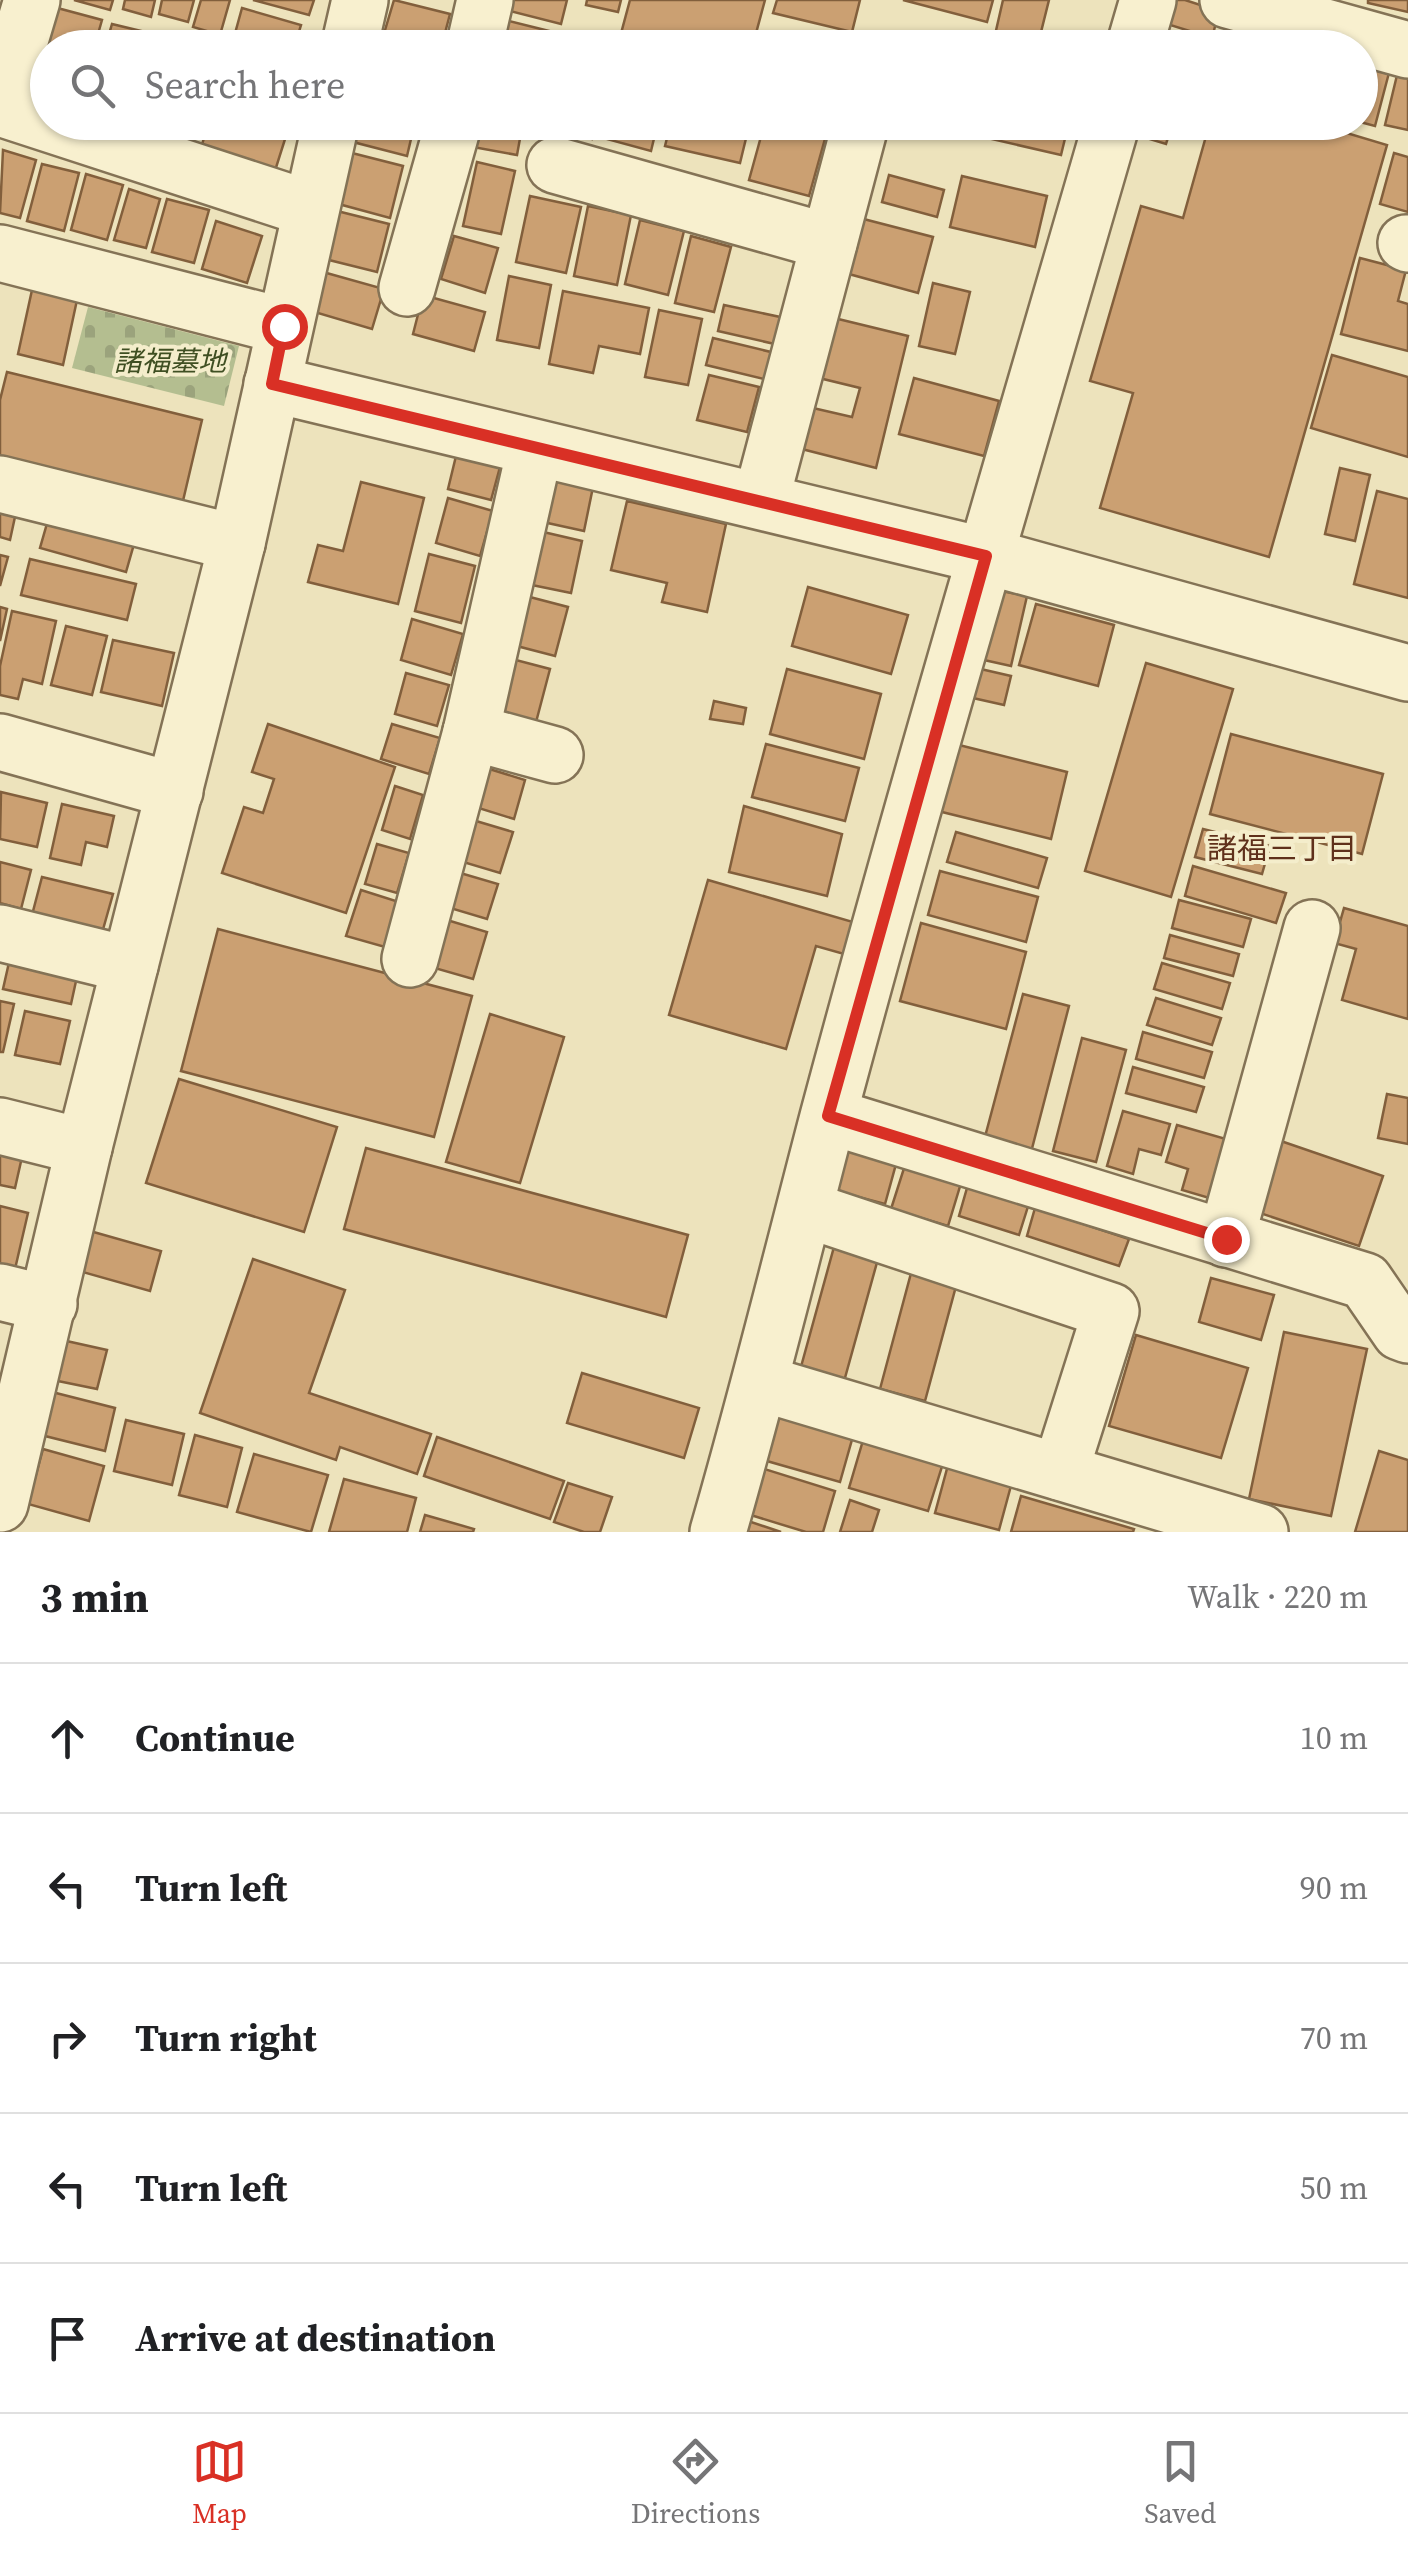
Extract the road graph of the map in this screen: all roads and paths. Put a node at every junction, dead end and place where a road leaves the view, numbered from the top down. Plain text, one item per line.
1 (32, 0) edge
2 (360, 0) edge
3 (486, 0) edge
4 (1148, 0) edge
5 (1228, 0) edge
6 (353, 30) edge
7 (478, 30) edge
8 (1139, 30) edge
9 (1336, 30) edge
10 (1378, 42) edge
11 (1408, 50) edge
12 (0, 108) edge
13 (30, 118) edge
14 (98, 140) edge
15 (327, 140) edge
16 (449, 140) edge
17 (857, 140) edge
18 (1107, 140) edge
19 (555, 165) dead end
20 (310, 209) junction
21 (829, 242) junction
22 (0, 253) edge
23 (408, 288) dead end
24 (284, 326) junction
25 (272, 384) junction
26 (535, 449) junction
27 (0, 484) edge
28 (760, 500) junction
29 (238, 543) junction
30 (986, 556) junction
31 (1408, 674) edge
32 (471, 732) junction
33 (0, 742) edge
34 (555, 755) dead end
35 (175, 791) junction
36 (1312, 928) dead end
37 (0, 932) edge
38 (410, 960) dead end
39 (130, 965) junction
40 (828, 1116) junction
41 (0, 1126) edge
42 (84, 1147) junction
43 (805, 1209) junction
44 (1226, 1239) junction
45 (24, 1298) edge
46 (1408, 1334) edge
47 (761, 1383) junction
48 (1060, 1472) junction
49 (0, 1504) edge
50 (718, 1532) edge
51 (1260, 1532) edge

1 - 12 street
2 - 6 street
3 - 7 street
4 - 8 street
5 - 9 street
10 - 11 street
12 - 13 street
14 - 20 street
15 - 20 street
16 - 23 street
17 - 21 street
18 - 30 street
19 - 21 street
20 - 24 street
21 - 28 street
22 - 24 street
24 - 25 street
25 - 26 street
25 - 29 street
26 - 28 street
26 - 32 street
27 - 29 street
28 - 30 street
29 - 35 street
30 - 31 street
30 - 40 street
32 - 34 street
32 - 38 street
33 - 35 street
35 - 39 street
36 - 44 street
37 - 39 street
39 - 42 street
40 - 43 street
40 - 44 street
41 - 42 street
42 - 45 street
43 - 47 street
43 - 48 street
44 - 46 street
45 - 49 street
47 - 48 street
47 - 50 street
48 - 51 street

